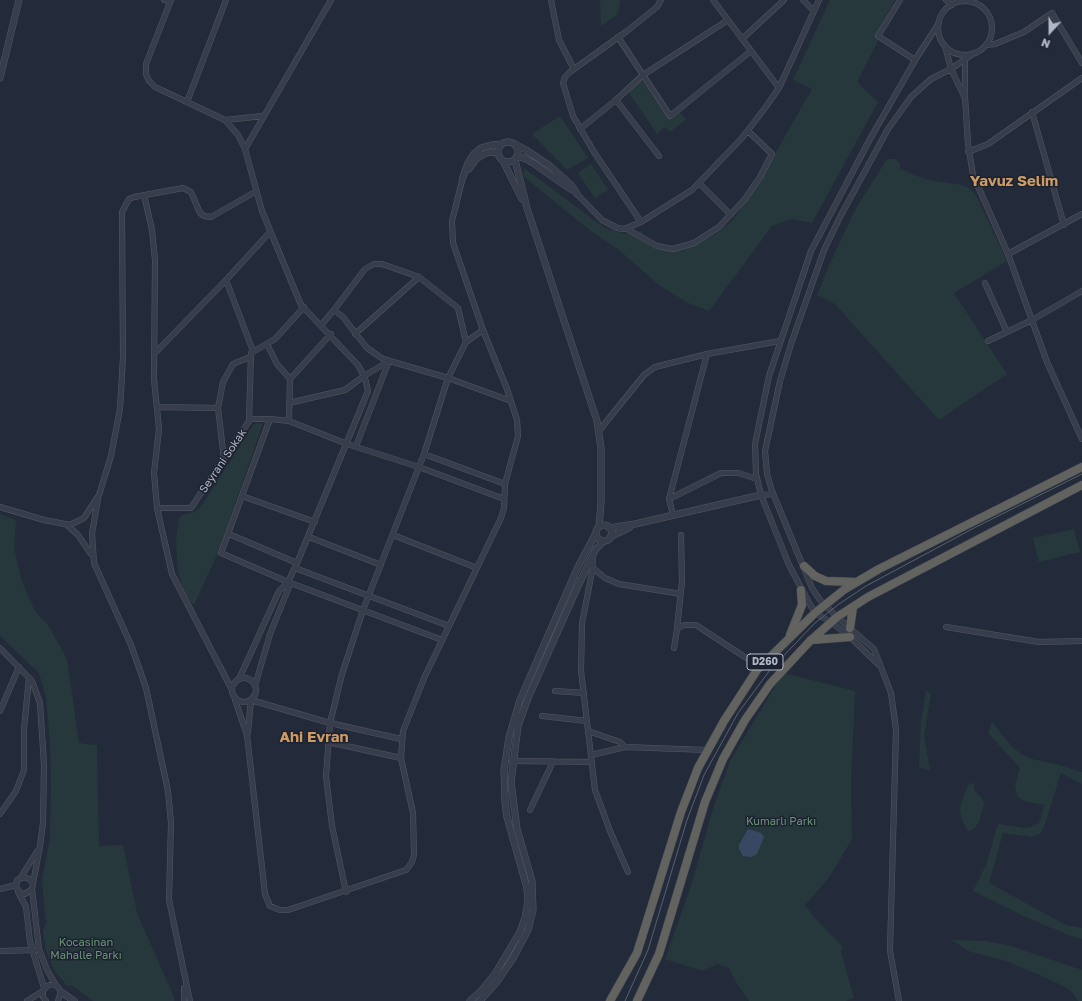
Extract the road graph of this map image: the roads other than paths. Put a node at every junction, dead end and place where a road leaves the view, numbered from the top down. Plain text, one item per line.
1 (19, 0) edge
2 (164, 0) edge
3 (226, 0) edge
4 (331, 0) edge
5 (551, 0) edge
6 (661, 0) edge
7 (713, 0) edge
8 (784, 0) edge
9 (803, 0) edge
10 (819, 0) edge
11 (900, 0) edge
12 (946, 0) edge
13 (171, 1) edge
14 (961, 1) edge
15 (952, 5) junction
16 (814, 11) junction
17 (728, 20) junction
18 (939, 23) junction
19 (618, 37) junction
20 (742, 39) junction
21 (944, 45) junction
22 (986, 45) junction
23 (751, 51) junction
24 (965, 57) junction
25 (915, 60) junction
26 (1082, 63) edge
27 (574, 69) junction
28 (951, 69) junction
29 (643, 74) junction
30 (0, 78) edge
31 (1082, 78) edge
32 (779, 88) junction
33 (965, 97) junction
34 (616, 100) junction
35 (187, 102) junction
36 (1032, 112) junction
37 (263, 116) junction
38 (225, 120) junction
39 (580, 129) junction
40 (748, 131) junction
41 (502, 144) junction
42 (515, 144) junction
43 (245, 149) junction
44 (968, 152) junction
45 (498, 153) junction
46 (659, 156) dead end
47 (517, 158) junction
48 (503, 161) junction
49 (463, 177) junction
50 (700, 183) junction
51 (255, 192) junction
52 (577, 194) junction
53 (144, 195) junction
54 (527, 208) junction
55 (1082, 214) edge
56 (731, 215) junction
57 (641, 222) junction
58 (1064, 225) junction
59 (627, 229) junction
60 (270, 232) junction
61 (1008, 254) junction
62 (420, 277) junction
63 (226, 280) junction
64 (985, 283) dead end
65 (1082, 290) edge
66 (304, 307) junction
67 (334, 310) junction
68 (1032, 320) junction
69 (322, 324) junction
70 (482, 330) junction
71 (1007, 332) junction
72 (331, 334) junction
73 (355, 334) junction
74 (780, 341) junction
75 (466, 342) junction
76 (988, 342) dead end
77 (267, 344) junction
78 (252, 351) junction
79 (155, 352) junction
80 (707, 354) junction
81 (250, 357) junction
82 (389, 361) junction
83 (364, 376) junction
84 (448, 378) junction
85 (290, 379) junction
86 (511, 401) junction
87 (289, 403) junction
88 (158, 407) junction
89 (218, 408) junction
90 (249, 418) junction
91 (270, 418) junction
92 (289, 421) junction
93 (598, 432) junction
94 (1082, 439) edge
95 (347, 444) junction
96 (356, 446) junction
97 (424, 454) junction
98 (224, 459) junction
99 (419, 467) junction
100 (1082, 467) edge
101 (757, 479) junction
102 (505, 484) junction
103 (1082, 485) edge
104 (773, 494) junction
105 (99, 495) junction
106 (761, 495) junction
107 (242, 496) junction
108 (504, 499) junction
109 (668, 499) junction
110 (0, 507) edge
111 (157, 508) junction
112 (674, 515) junction
113 (315, 522) junction
114 (636, 524) junction
115 (67, 525) junction
116 (599, 527) junction
117 (609, 528) junction
118 (596, 533) junction
119 (229, 534) junction
120 (393, 535) junction
121 (681, 535) dead end
122 (309, 537) junction
123 (610, 537) junction
124 (604, 541) junction
125 (593, 555) junction
126 (92, 556) junction
127 (381, 565) junction
128 (296, 566) junction
129 (804, 566) junction
130 (477, 568) junction
131 (593, 568) junction
132 (288, 582) junction
133 (857, 582) junction
134 (801, 590) junction
135 (681, 594) junction
136 (369, 596) junction
137 (824, 605) junction
138 (853, 607) junction
139 (363, 610) junction
140 (815, 613) junction
141 (834, 620) junction
142 (449, 626) junction
143 (946, 627) dead end
144 (850, 628) junction
145 (677, 629) junction
146 (850, 637) junction
147 (789, 639) junction
148 (442, 640) junction
149 (810, 641) junction
150 (1082, 641) edge
151 (0, 648) edge
152 (674, 648) dead end
153 (880, 665) junction
154 (19, 667) junction
155 (760, 667) junction
156 (29, 678) junction
157 (239, 679) junction
158 (255, 686) junction
159 (231, 688) junction
160 (555, 691) dead end
161 (584, 694) junction
162 (236, 700) junction
163 (251, 700) junction
164 (0, 711) edge
165 (542, 716) dead end
166 (587, 721) junction
167 (330, 723) junction
168 (588, 731) junction
169 (247, 735) junction
170 (402, 739) junction
171 (328, 742) junction
172 (625, 747) junction
173 (708, 750) junction
174 (591, 755) junction
175 (401, 758) junction
176 (512, 761) junction
177 (552, 761) junction
178 (592, 762) junction
179 (508, 775) junction
180 (530, 810) dead end
181 (0, 814) edge
182 (40, 846) junction
183 (628, 872) dead end
184 (21, 877) junction
185 (16, 885) junction
186 (33, 886) junction
187 (0, 889) edge
188 (18, 892) junction
189 (346, 892) junction
190 (39, 949) junction
191 (0, 951) edge
192 (32, 951) junction
193 (184, 980) junction
194 (56, 985) junction
195 (44, 989) junction
196 (61, 992) junction
197 (27, 1001) edge
198 (46, 1001) edge
199 (58, 1001) edge
200 (74, 1001) edge
201 (184, 1001) edge
202 (190, 1001) edge
203 (470, 1001) edge
204 (480, 1001) edge
205 (610, 1001) edge
206 (637, 1001) edge
207 (898, 1001) edge

1 - 30 street
2 - 13 street
3 - 35 street
4 - 37 street
5 - 27 street
6 - 19 street
7 - 17 street
8 - 20 street
9 - 16 street
10 - 16 street
11 - 25 street
12 - 15 street
13 - 35 street
14 - 15 street
14 - 22 street
15 - 18 street
16 - 32 street
17 - 20 street
17 - 29 street
18 - 21 street
18 - 25 street
19 - 27 street
19 - 29 street
20 - 23 street
21 - 24 street
21 - 28 street
22 - 24 street
22 - 26 street
23 - 29 street
23 - 32 street
24 - 28 street
24 - 33 street
25 - 74 street
27 - 39 street
28 - 33 street
28 - 104 street
29 - 34 street
31 - 36 street
32 - 40 street
33 - 44 street
34 - 39 street
34 - 46 street
35 - 38 street
36 - 44 street
36 - 58 street
37 - 38 street
37 - 43 street
38 - 43 street
39 - 57 street
40 - 50 street
40 - 56 street
41 - 42 street
41 - 45 street
41 - 49 street
42 - 47 street
42 - 52 street
43 - 51 street
44 - 61 street
45 - 48 street
45 - 49 street
47 - 48 street
47 - 52 street
47 - 54 street
48 - 54 street
49 - 70 street
50 - 56 street
50 - 57 street
51 - 53 street
51 - 60 street
52 - 59 street
53 - 79 street
53 - 105 street
54 - 93 street
55 - 58 street
56 - 59 street
57 - 59 street
58 - 61 street
60 - 63 street
60 - 66 street
61 - 68 street
62 - 67 street
62 - 73 street
62 - 75 street
63 - 78 street
63 - 79 street
64 - 71 street
65 - 68 street
66 - 69 street
66 - 77 street
67 - 69 street
67 - 73 street
68 - 71 street
68 - 94 street
69 - 72 street
70 - 75 street
70 - 86 street
71 - 76 street
72 - 83 street
72 - 85 street
73 - 82 street
74 - 80 street
74 - 101 street
75 - 84 street
77 - 78 street
77 - 85 street
78 - 81 street, Seyrani Sokak
79 - 88 street
80 - 93 street
80 - 109 street
81 - 89 street
81 - 90 street, Seyrani Sokak
82 - 83 street
82 - 84 street
82 - 96 street
83 - 87 street
83 - 95 street
84 - 86 street
84 - 97 street
85 - 87 street
86 - 102 street
87 - 92 street
88 - 89 street
88 - 111 street
89 - 98 street
90 - 91 street
90 - 98 street, Seyrani Sokak
91 - 92 street
91 - 107 street
92 - 95 street
93 - 116 street
95 - 96 street
95 - 113 street
96 - 99 street
97 - 99 street
97 - 102 street
98 - 111 street, Seyrani Sokak
99 - 108 street
99 - 120 street
100 - 133 highway, D260
101 - 106 street
101 - 109 street
102 - 108 street
103 - 138 highway, D260
104 - 106 street
104 - 129 street
105 - 115 street
105 - 126 street
106 - 112 street
106 - 134 street
107 - 113 street
107 - 119 street
108 - 130 street
109 - 112 street
110 - 115 street
111 - 159 street
112 - 114 street
113 - 122 street
114 - 117 street
114 - 123 street
115 - 126 street
116 - 117 street
116 - 118 street
117 - 123 street
118 - 124 street
118 - 179 street
119 - 128 street
119 - 132 street
120 - 127 street
120 - 130 street
121 - 135 street
122 - 127 street
122 - 128 street
123 - 124 street
124 - 125 street
125 - 131 street
125 - 176 street
126 - 193 street
127 - 136 street
128 - 132 street
128 - 136 street
129 - 133 highway
129 - 137 street
130 - 142 street
131 - 135 street
131 - 161 street
132 - 139 street
132 - 157 street
132 - 158 street
133 - 137 highway, D260
134 - 140 street
134 - 147 highway
135 - 145 street
136 - 139 street
136 - 142 street
137 - 140 highway, D260
137 - 141 street
138 - 141 highway, D260
138 - 144 highway
139 - 148 street
139 - 167 street
140 - 141 street
140 - 147 highway, D260
141 - 144 street
141 - 146 street
141 - 149 highway, D260
142 - 148 street
143 - 150 street
144 - 153 street
145 - 152 street
145 - 155 street
146 - 149 highway
146 - 153 street
147 - 155 highway, D260
148 - 170 street
149 - 206 highway, D260
151 - 154 street
153 - 207 street
154 - 156 street
154 - 164 street
155 - 173 highway, D260
156 - 181 street
156 - 182 street
157 - 158 street
157 - 159 street
158 - 163 street
159 - 162 street
160 - 161 street
161 - 166 street
162 - 163 street
162 - 169 street
163 - 167 street
163 - 169 street
165 - 166 street
166 - 168 street
167 - 170 street
167 - 171 street
168 - 172 street
168 - 174 street
169 - 189 street
170 - 175 street
171 - 175 street
171 - 189 street
172 - 173 street
172 - 174 street
173 - 205 highway, D260
174 - 178 street
175 - 189 street
176 - 177 street
176 - 179 street
177 - 178 street
177 - 180 street
178 - 183 street
179 - 203 street
179 - 204 street
182 - 184 street
182 - 186 street
184 - 185 street
184 - 186 street
185 - 187 street
185 - 188 street
186 - 188 street
186 - 190 street
188 - 192 street
190 - 192 street
190 - 194 street
191 - 192 street
192 - 195 street
193 - 201 street
193 - 202 street
194 - 195 street
194 - 196 street
195 - 197 street
195 - 198 street
196 - 199 street
196 - 200 street

